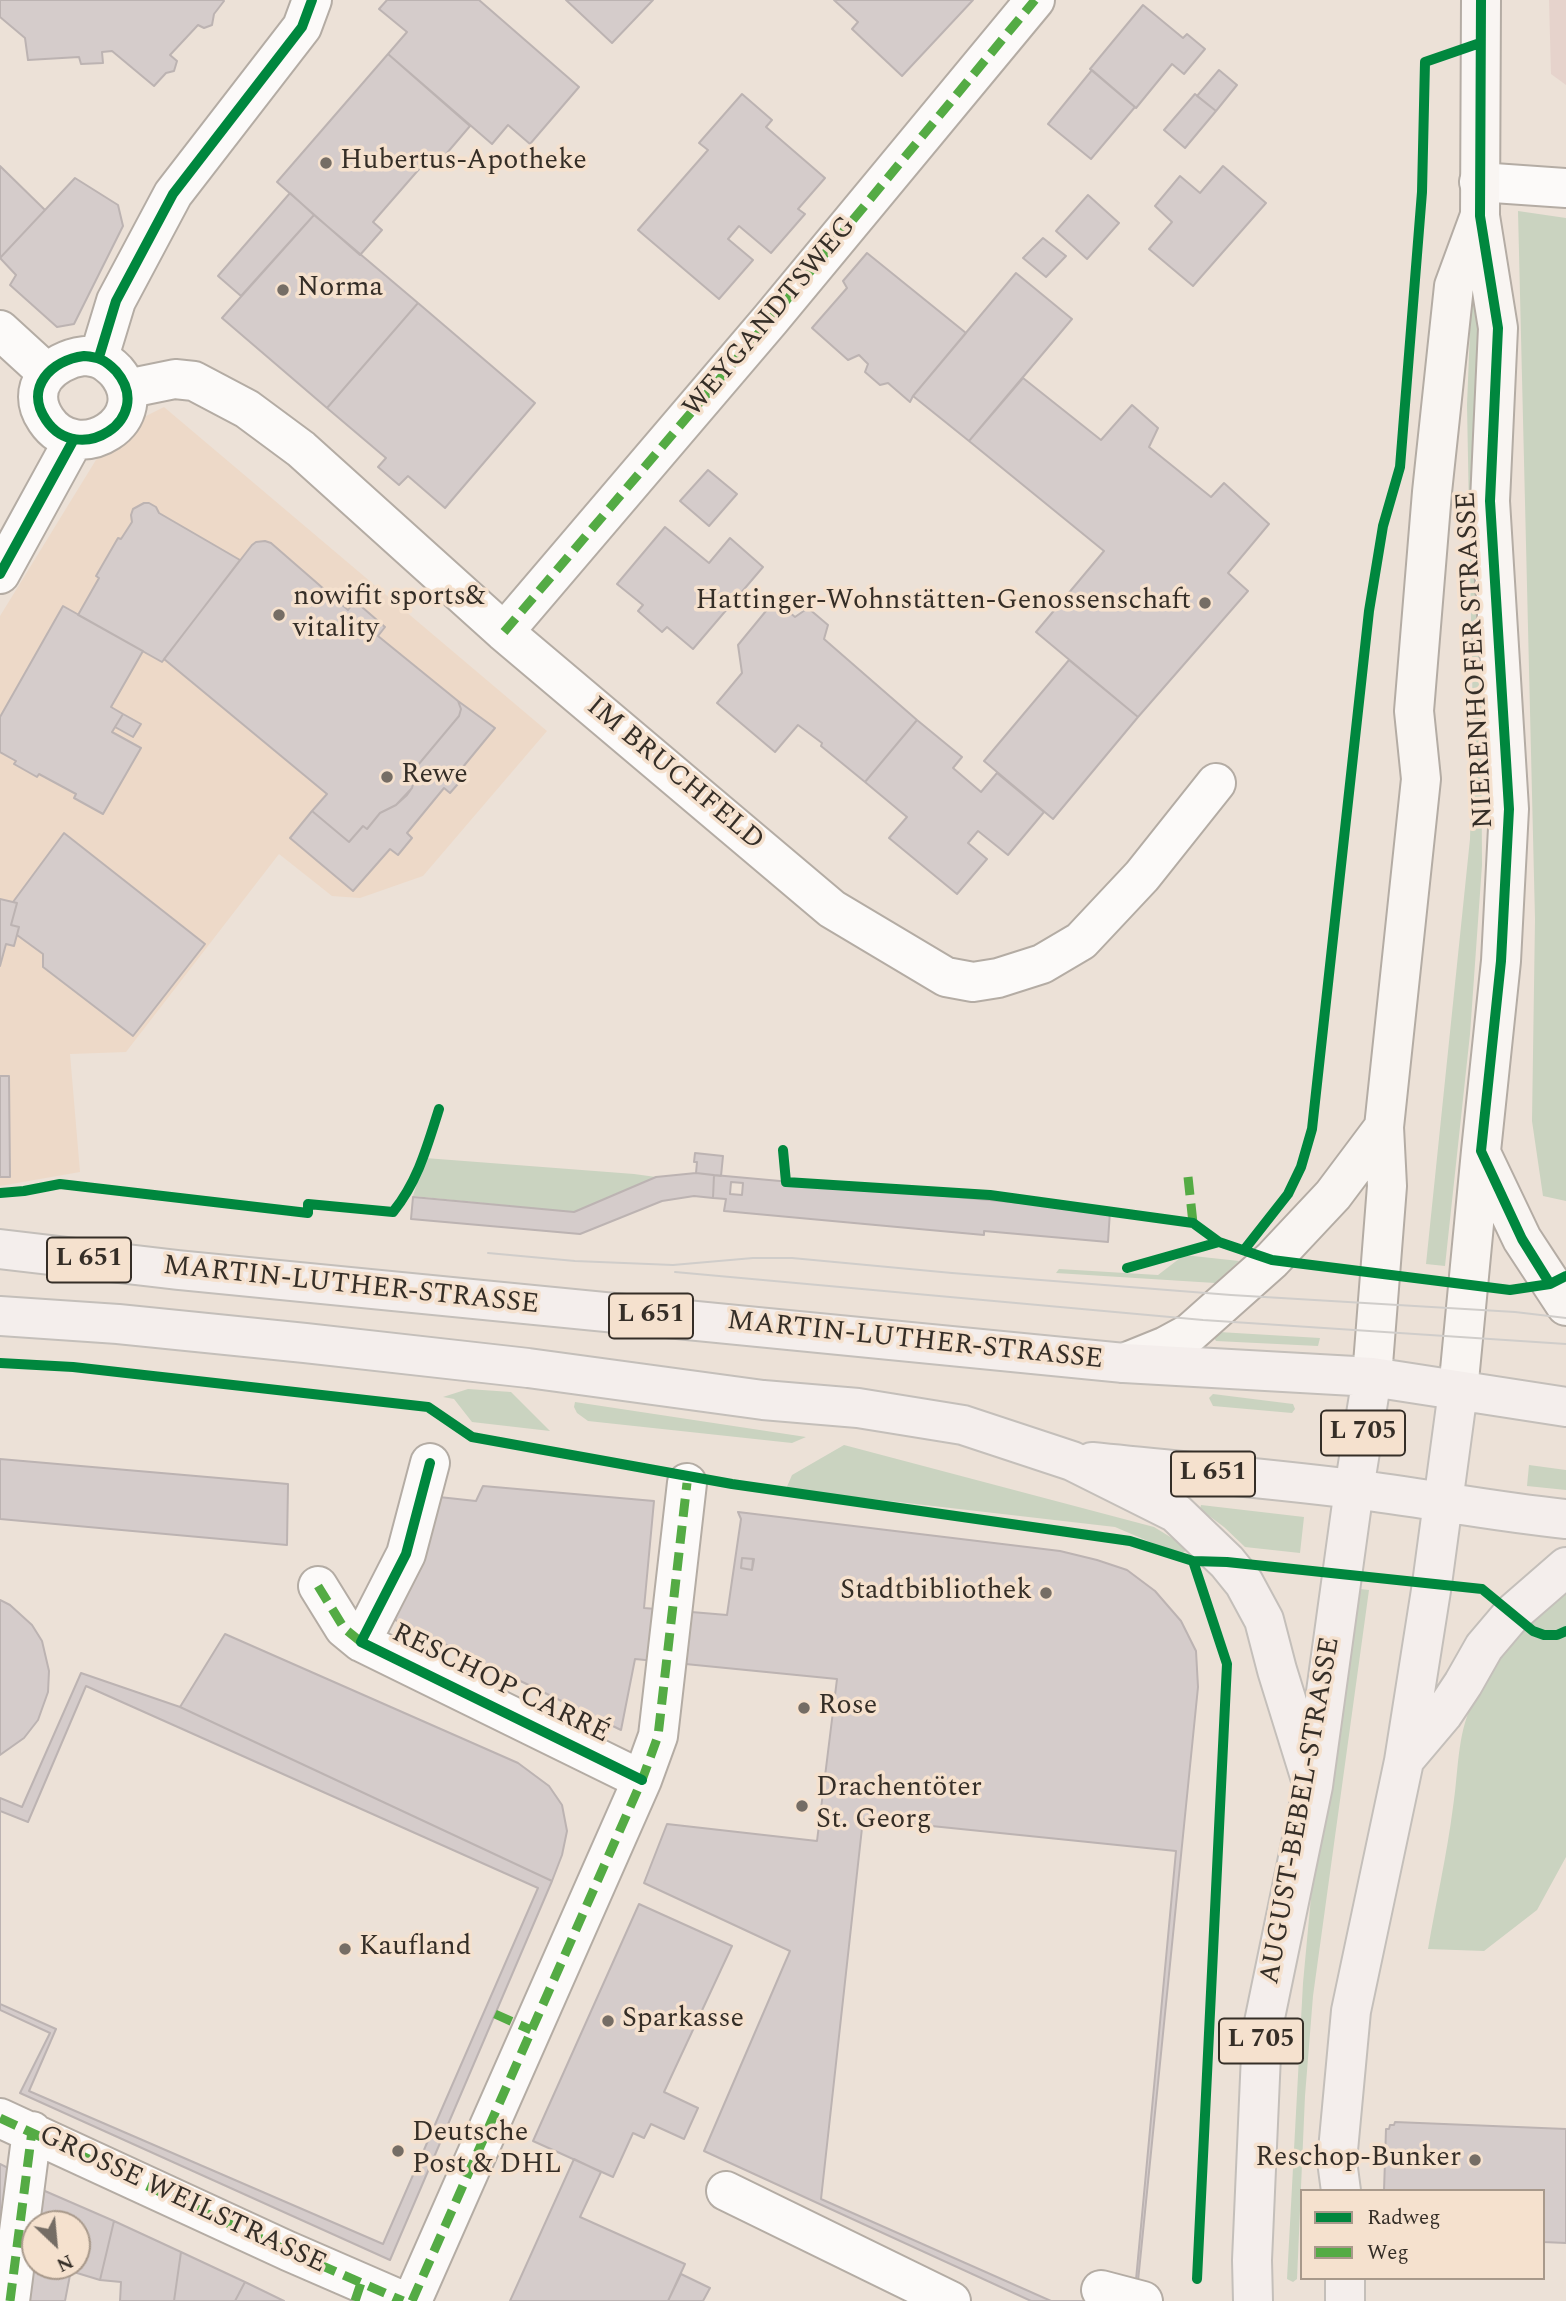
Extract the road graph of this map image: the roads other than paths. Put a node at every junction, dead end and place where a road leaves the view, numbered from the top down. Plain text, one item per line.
1 (312, 0) edge
2 (1035, 0) edge
3 (1481, 0) edge
4 (1566, 188) edge
5 (1479, 199) junction
6 (0, 330) edge
7 (99, 357) junction
8 (47, 373) junction
9 (126, 389) junction
10 (74, 439) junction
11 (0, 573) edge
12 (504, 632) junction
13 (1216, 783) dead end
14 (1384, 1127) junction
15 (1480, 1151) junction
16 (0, 1249) edge
17 (1566, 1306) edge
18 (0, 1316) edge
19 (1124, 1363) junction
20 (1372, 1377) junction
21 (1458, 1391) junction
22 (1566, 1407) edge
23 (1072, 1461) junction
24 (430, 1463) dead end
25 (687, 1483) dead end
26 (1354, 1489) junction
27 (1443, 1501) junction
28 (1566, 1519) edge
29 (1566, 1567) edge
30 (318, 1586) dead end
31 (360, 1642) junction
32 (1404, 1760) junction
33 (642, 1780) junction
34 (1312, 1786) junction
35 (16, 2124) edge
36 (1341, 2189) edge
37 (726, 2191) dead end
38 (1345, 2280) edge
39 (1101, 2290) dead end
40 (358, 2292) edge
41 (10, 2301) edge
42 (403, 2301) edge
43 (412, 2301) edge
44 (951, 2301) edge
45 (1143, 2301) edge
46 (1253, 2301) edge
47 (1345, 2301) edge

1 - 7 street
2 - 12 street, WEYGANDTSWEG
3 - 5 main road, NIERENHOFER STRASSE
4 - 5 street
5 - 14 main road, NIERENHOFER STRASSE
5 - 15 main road, NIERENHOFER STRASSE
6 - 8 street
7 - 8 street
7 - 9 street
8 - 10 street
9 - 10 street
9 - 12 street, IM BRUCHFELD
10 - 11 street
12 - 13 street, IM BRUCHFELD
14 - 19 main road, L 651
14 - 20 main road, NIERENHOFER STRASSE
15 - 17 main road
15 - 21 main road, NIERENHOFER STRASSE
16 - 19 main road, MARTIN-LUTHER-STRASSE / L 651
18 - 23 main road, L 651
19 - 20 main road, MARTIN-LUTHER-STRASSE / L 651
20 - 21 main road, MARTIN-LUTHER-STRASSE / L 651
20 - 26 main road, L 705
21 - 22 main road, MARTIN-LUTHER-STRASSE / L 651
21 - 27 main road
23 - 26 main road, L 651
23 - 34 main road, L 651
24 - 31 street, RESCHOP CARRÉ
25 - 33 street
26 - 27 main road, L 651
26 - 34 main road, AUGUST-BEBEL-STRASSE / L 705
27 - 28 main road, L 651
27 - 32 main road
29 - 32 main road
30 - 31 street
31 - 33 street, RESCHOP CARRÉ
32 - 36 main road
33 - 43 street
34 - 46 main road, AUGUST-BEBEL-STRASSE / L 705
35 - 40 street, GROSSE WEILSTRASSE
35 - 41 street
37 - 44 street
38 - 47 main road
39 - 45 street
40 - 42 street, GROSSE WEILSTRASSE

